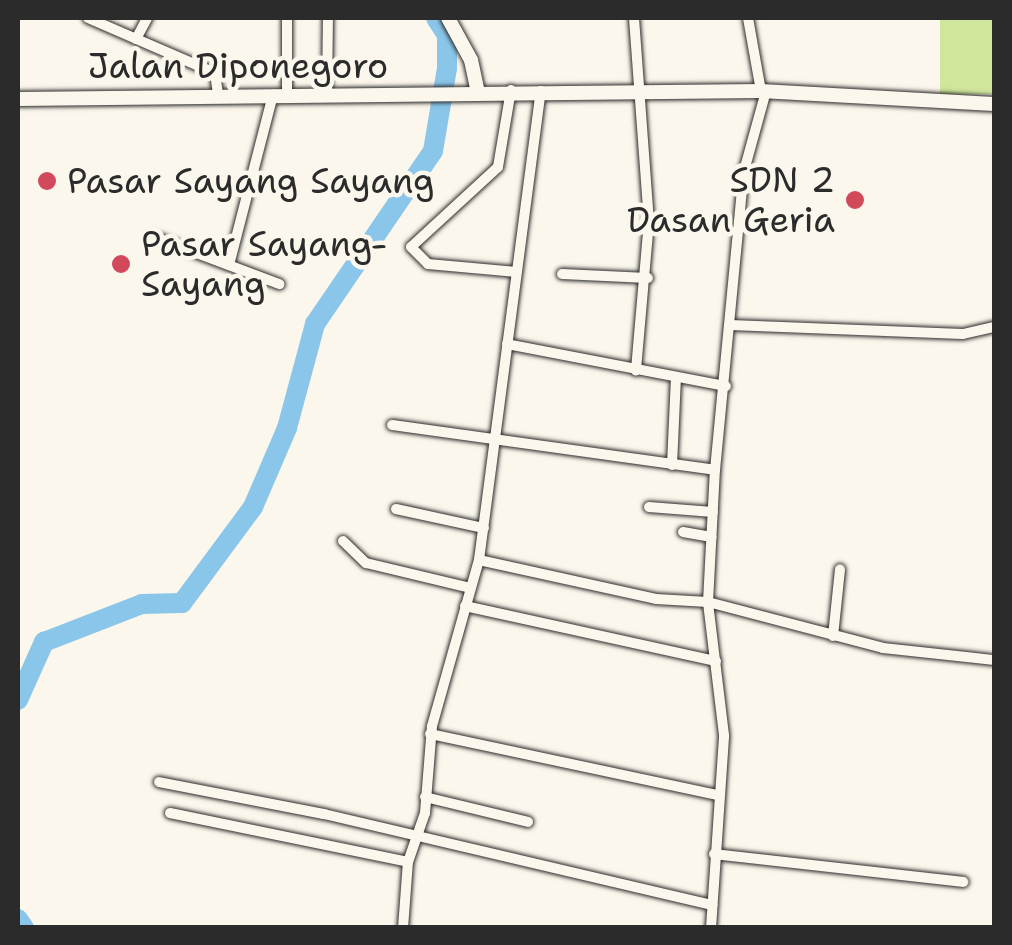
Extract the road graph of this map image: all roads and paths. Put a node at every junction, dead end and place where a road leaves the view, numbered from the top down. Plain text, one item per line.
1 (88, 18) edge
2 (147, 18) edge
3 (288, 18) edge
4 (328, 18) edge
5 (448, 18) edge
6 (634, 18) edge
7 (748, 18) edge
8 (136, 39) junction
9 (512, 90) junction
10 (541, 90) junction
11 (638, 91) junction
12 (763, 91) junction
13 (478, 92) junction
14 (218, 95) junction
15 (280, 95) junction
16 (326, 95) junction
17 (18, 99) edge
18 (994, 104) edge
19 (154, 237) dead end
20 (229, 264) junction
21 (517, 272) junction
22 (562, 274) dead end
23 (648, 278) junction
24 (279, 284) dead end
25 (730, 324) junction
26 (994, 327) edge
27 (507, 344) junction
28 (636, 370) junction
29 (676, 378) junction
30 (726, 386) junction
31 (392, 425) dead end
32 (496, 440) junction
33 (672, 465) junction
34 (716, 470) junction
35 (649, 507) dead end
36 (396, 509) dead end
37 (713, 512) junction
38 (484, 528) junction
39 (683, 532) dead end
40 (712, 536) junction
41 (343, 541) dead end
42 (479, 560) junction
43 (840, 570) dead end
44 (470, 588) junction
45 (708, 602) junction
46 (465, 606) junction
47 (833, 636) junction
48 (994, 660) edge
49 (716, 661) junction
50 (430, 734) junction
51 (159, 782) dead end
52 (718, 795) junction
53 (426, 798) junction
54 (170, 813) dead end
55 (528, 822) dead end
56 (417, 840) junction
57 (714, 854) junction
58 (408, 862) junction
59 (963, 882) dead end
60 (712, 906) junction
61 (406, 927) edge
62 (711, 928) edge

1 - 8 street
2 - 8 street
3 - 15 street
4 - 16 street
5 - 13 street
6 - 11 street
7 - 12 street
8 - 14 street
9 - 10 street, Jalan Diponegoro
9 - 13 street, Jalan Diponegoro
9 - 21 street
10 - 11 street, Jalan Diponegoro
10 - 21 street
11 - 12 street, Jalan Diponegoro
11 - 23 street
12 - 18 street, Jalan Diponegoro
12 - 25 street
13 - 16 street, Jalan Diponegoro
14 - 15 street, Jalan Diponegoro
14 - 17 street, Jalan Diponegoro
15 - 16 street, Jalan Diponegoro
15 - 20 street
19 - 20 street
20 - 24 street
21 - 27 street
22 - 23 street
23 - 28 street
25 - 26 street
25 - 30 street
27 - 28 street
27 - 32 street
28 - 29 street
29 - 30 street
29 - 33 street
30 - 34 street
31 - 32 street
32 - 33 street
32 - 38 street
33 - 34 street
34 - 37 street
35 - 37 street
36 - 38 street
37 - 40 street
38 - 42 street
39 - 40 street
40 - 45 street
41 - 44 street
42 - 44 street
42 - 45 street
43 - 47 street
44 - 46 street
45 - 47 street
45 - 49 street
46 - 49 street
46 - 50 street
47 - 48 street
49 - 52 street
50 - 52 street
50 - 53 street
51 - 56 street
52 - 57 street
53 - 55 street
53 - 56 street
54 - 58 street
56 - 58 street
56 - 60 street
57 - 59 street
57 - 60 street
58 - 61 street
60 - 62 street

